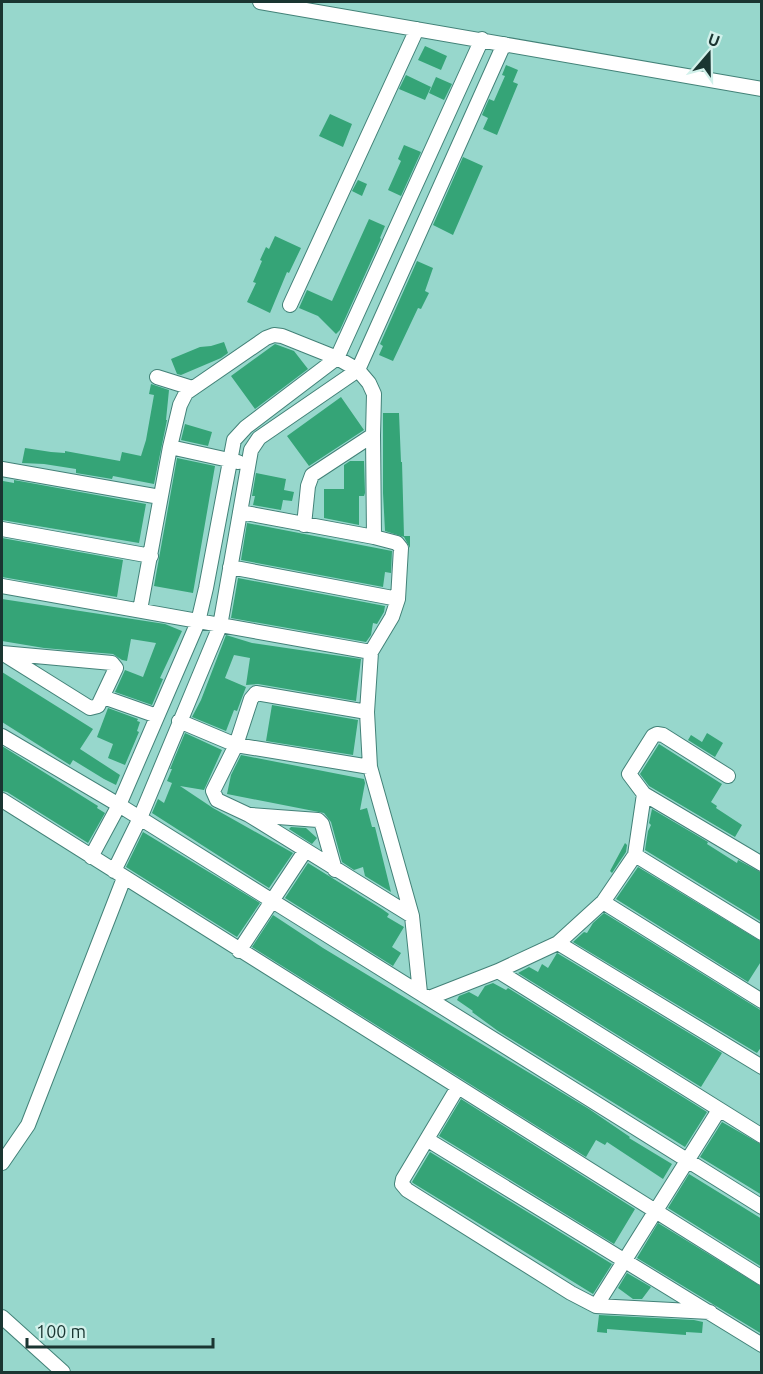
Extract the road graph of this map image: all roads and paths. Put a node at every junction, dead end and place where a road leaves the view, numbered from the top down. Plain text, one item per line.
1 (271, 3) edge
2 (417, 28) junction
3 (482, 39) junction
4 (504, 44) junction
5 (762, 89) edge
6 (449, 115) junction
7 (469, 123) junction
8 (290, 304) dead end
9 (339, 355) junction
10 (361, 365) junction
11 (157, 377) dead end
12 (192, 388) junction
13 (372, 435) junction
14 (170, 447) junction
15 (230, 460) junction
16 (248, 463) junction
17 (2, 469) edge
18 (160, 497) junction
19 (240, 512) junction
20 (304, 525) junction
21 (2, 529) edge
22 (374, 537) junction
23 (151, 556) junction
24 (230, 567) junction
25 (2, 586) edge
26 (398, 599) junction
27 (140, 610) junction
28 (198, 622) junction
29 (220, 626) junction
30 (371, 652) junction
31 (2, 653) edge
32 (103, 697) junction
33 (367, 712) junction
34 (157, 716) junction
35 (179, 721) junction
36 (2, 736) edge
37 (236, 745) junction
38 (370, 767) junction
39 (728, 776) dead end
40 (644, 794) junction
41 (2, 800) edge
42 (119, 805) junction
43 (249, 815) junction
44 (140, 818) junction
45 (305, 851) junction
46 (635, 855) junction
47 (91, 857) junction
48 (762, 864) edge
49 (335, 870) junction
50 (119, 874) junction
51 (272, 901) junction
52 (603, 902) junction
53 (412, 916) junction
54 (762, 933) edge
55 (558, 943) junction
56 (239, 951) junction
57 (498, 971) junction
58 (424, 995) junction
59 (762, 1001) edge
60 (760, 1063) edge
61 (458, 1087) junction
62 (719, 1110) junction
63 (760, 1132) edge
64 (428, 1140) junction
65 (688, 1160) junction
66 (2, 1163) edge
67 (762, 1206) edge
68 (656, 1211) junction
69 (625, 1260) junction
70 (762, 1278) edge
71 (596, 1306) junction
72 (710, 1312) junction
73 (2, 1317) edge
74 (762, 1345) edge
75 (63, 1372) edge

1 - 2 street
2 - 3 street
2 - 8 street
3 - 4 street
3 - 6 street
4 - 5 street
4 - 7 street
6 - 7 street
6 - 9 street
7 - 10 street
9 - 10 street
9 - 12 street
9 - 15 street
10 - 13 street
10 - 16 street
11 - 12 street
12 - 14 street
13 - 20 street
13 - 22 street
14 - 15 street
14 - 18 street
15 - 16 street
15 - 28 street
16 - 19 street
17 - 18 street
18 - 23 street
19 - 20 street
19 - 24 street
20 - 22 street
21 - 23 street
22 - 26 street
23 - 27 street
24 - 26 street
24 - 29 street
25 - 27 street
26 - 30 street
27 - 28 street
28 - 29 street
28 - 34 street
29 - 30 street
29 - 35 street
30 - 33 street
31 - 32 street
31 - 32 street
32 - 34 street
33 - 37 street
33 - 38 street
34 - 42 street
35 - 37 street
35 - 44 street
36 - 42 street
37 - 38 street
37 - 43 street
38 - 53 street
39 - 40 street
40 - 46 street
40 - 48 street
41 - 47 street
42 - 44 street
42 - 47 street
43 - 45 street
43 - 49 street
44 - 50 street
44 - 51 street
45 - 49 street
45 - 51 street
46 - 52 street
46 - 54 street
47 - 50 street
49 - 53 street
50 - 56 street
50 - 66 street
51 - 56 street
51 - 58 street
52 - 55 street
52 - 59 street
53 - 58 street
55 - 57 street
55 - 60 street
56 - 61 street
57 - 58 street
57 - 62 street
58 - 65 street
61 - 64 street
61 - 68 street
62 - 63 street
62 - 65 street
64 - 69 street
64 - 71 street
65 - 67 street
65 - 68 street
68 - 69 street
68 - 70 street
69 - 71 street
69 - 72 street
71 - 72 street
72 - 74 street
73 - 75 street

